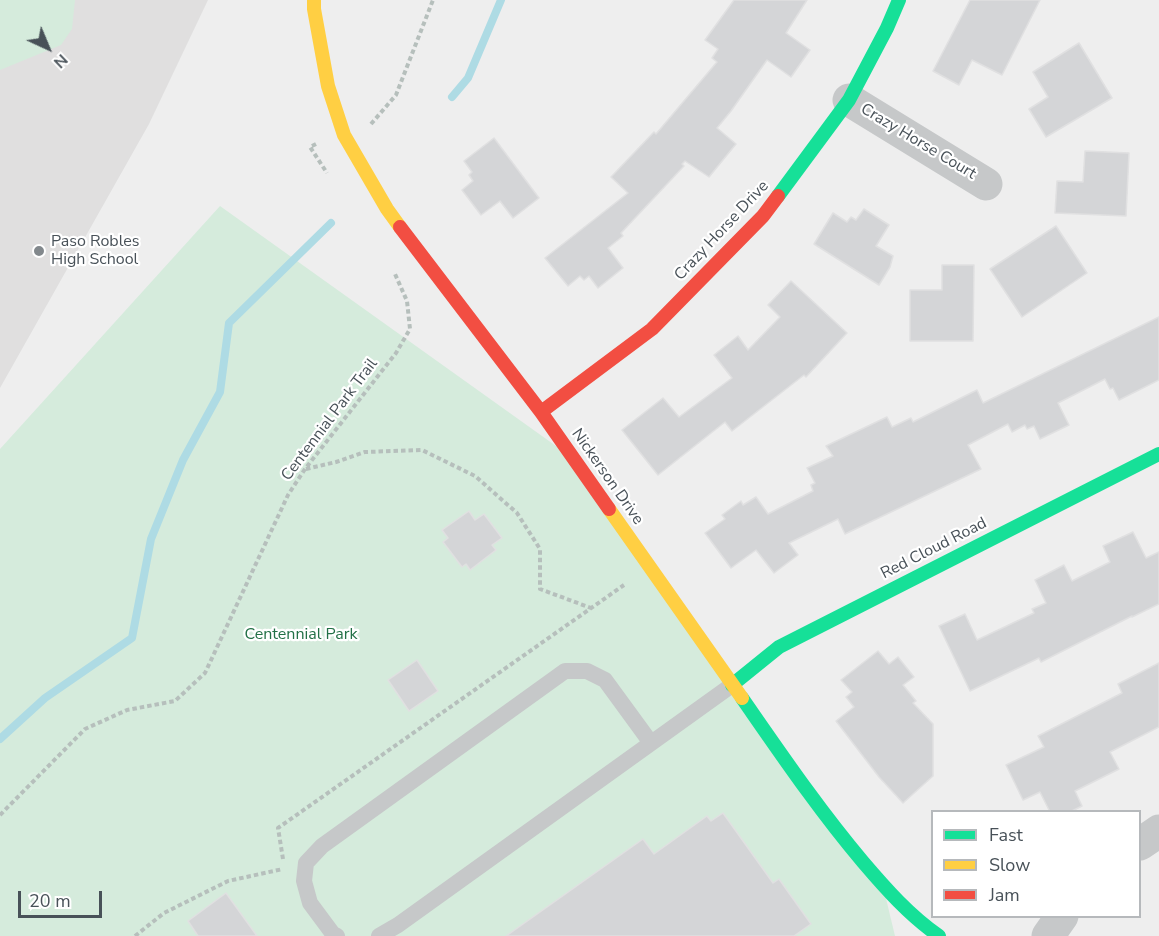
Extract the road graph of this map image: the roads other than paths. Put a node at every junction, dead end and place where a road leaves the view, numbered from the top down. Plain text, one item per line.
1 (314, 0) edge
2 (899, 0) edge
3 (849, 100) junction
4 (986, 183) dead end
5 (541, 412) junction
6 (1159, 454) edge
7 (732, 685) junction
8 (651, 743) junction
9 (1159, 831) edge
10 (1141, 843) edge
11 (1061, 918) edge
12 (337, 936) edge
13 (379, 936) edge
14 (939, 936) edge
15 (1048, 936) edge

1 - 5 street, Nickerson Drive
2 - 3 street, Crazy Horse Drive
3 - 4 street, Crazy Horse Court
3 - 5 street, Crazy Horse Drive
5 - 7 street, Nickerson Drive
6 - 7 street, Red Cloud Road
7 - 8 lane
7 - 14 street, Nickerson Drive
8 - 12 lane
8 - 13 lane
9 - 10 street
11 - 15 street

